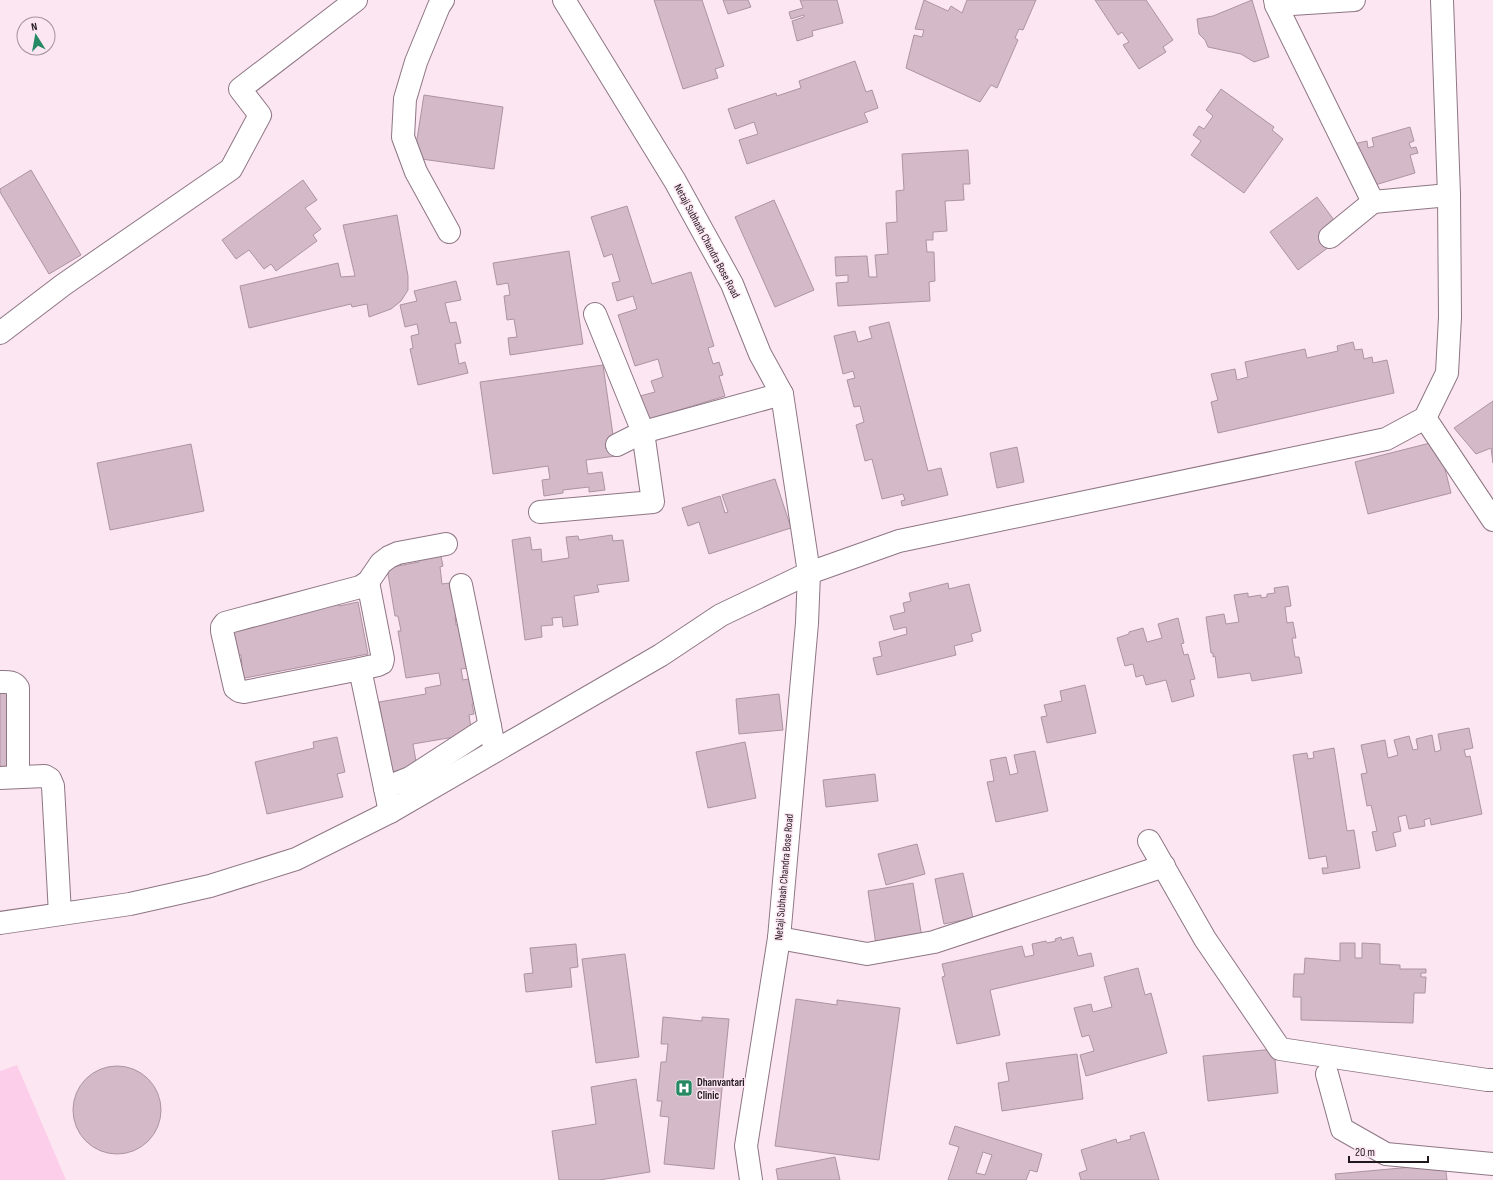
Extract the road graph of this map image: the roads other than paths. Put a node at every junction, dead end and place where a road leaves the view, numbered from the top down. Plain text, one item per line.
1 (356, 0) edge
2 (443, 0) edge
3 (564, 0) edge
4 (1354, 0) edge
5 (1442, 0) edge
6 (1276, 2) edge
7 (1449, 195) junction
8 (1373, 202) junction
9 (449, 232) dead end
10 (1330, 237) dead end
11 (595, 314) dead end
12 (0, 333) edge
13 (782, 394) junction
14 (1425, 418) junction
15 (643, 432) junction
16 (618, 445) dead end
17 (540, 512) dead end
18 (1493, 520) edge
19 (446, 544) dead end
20 (809, 573) junction
21 (368, 582) junction
22 (461, 585) dead end
23 (360, 669) junction
24 (0, 682) edge
25 (490, 726) junction
26 (495, 751) junction
27 (9, 778) edge
28 (385, 788) junction
29 (390, 812) junction
30 (1149, 841) dead end
31 (1164, 866) junction
32 (60, 914) junction
33 (0, 923) edge
34 (779, 938) junction
35 (1326, 1074) dead end
36 (1493, 1080) edge
37 (1493, 1164) edge
38 (751, 1180) edge

1 - 12 street
2 - 9 street
3 - 13 street, Netaji Subhash Chandra Bose Road
4 - 6 street
5 - 7 street
6 - 8 street
7 - 8 street
7 - 14 street
8 - 10 street
11 - 15 street
13 - 15 street
13 - 20 street, Netaji Subhash Chandra Bose Road
14 - 18 street
14 - 20 street
15 - 16 street
15 - 17 street
19 - 21 street
20 - 26 street
20 - 34 street, Netaji Subhash Chandra Bose Road
21 - 23 street
21 - 23 street
22 - 25 street
23 - 28 street
24 - 27 street
25 - 26 street
25 - 28 street
26 - 29 street
27 - 32 street
28 - 29 street
29 - 32 street
30 - 31 street
31 - 34 street
31 - 36 street
32 - 33 street
34 - 38 street, Netaji Subhash Chandra Bose Road
35 - 37 street

